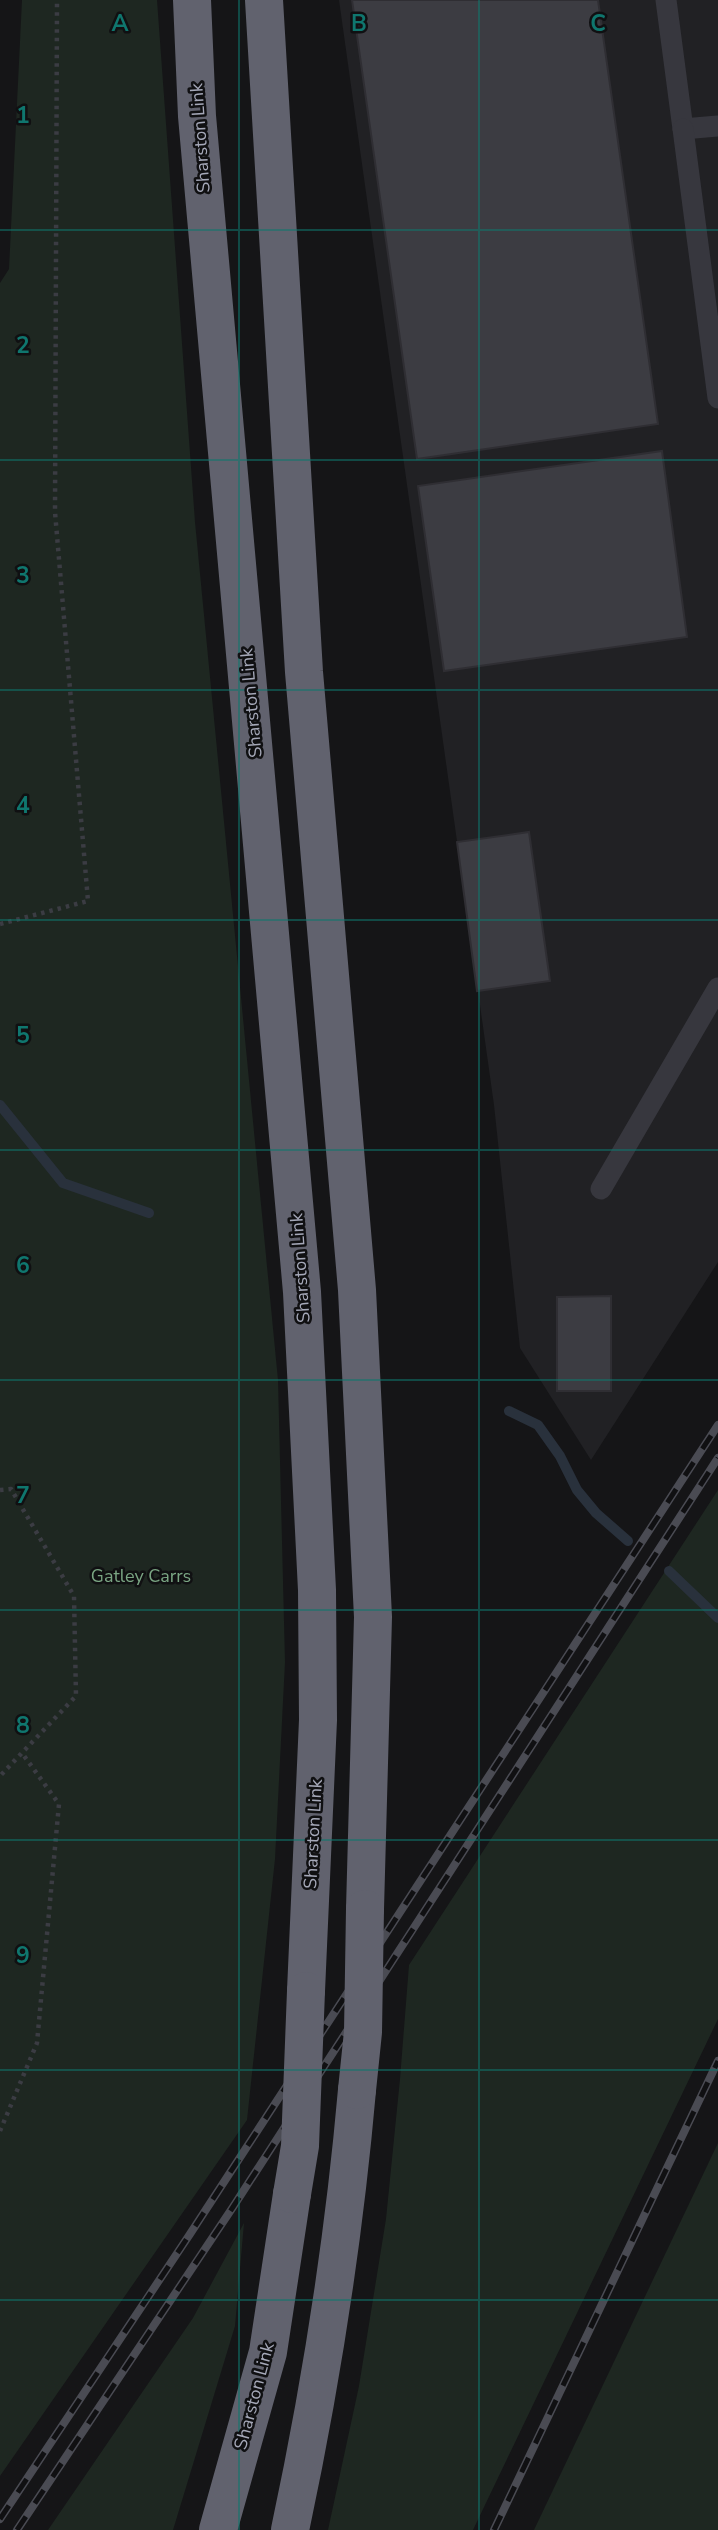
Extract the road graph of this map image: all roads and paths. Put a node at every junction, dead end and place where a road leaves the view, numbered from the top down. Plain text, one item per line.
1 (57, 0) edge
2 (192, 0) edge
3 (264, 0) edge
4 (667, 0) edge
5 (718, 126) edge
6 (683, 129) junction
7 (718, 398) edge
8 (0, 924) edge
9 (718, 988) edge
10 (601, 1189) dead end
11 (0, 1490) edge
12 (22, 1753) junction
13 (0, 1776) edge
14 (0, 2131) edge
15 (218, 2530) edge
16 (290, 2530) edge

1 - 8 path
2 - 15 highway, Sharston Link, bridge
3 - 16 highway, bridge
4 - 6 lane
5 - 6 lane
6 - 7 lane
9 - 10 lane
11 - 12 path
12 - 13 path
12 - 14 path

